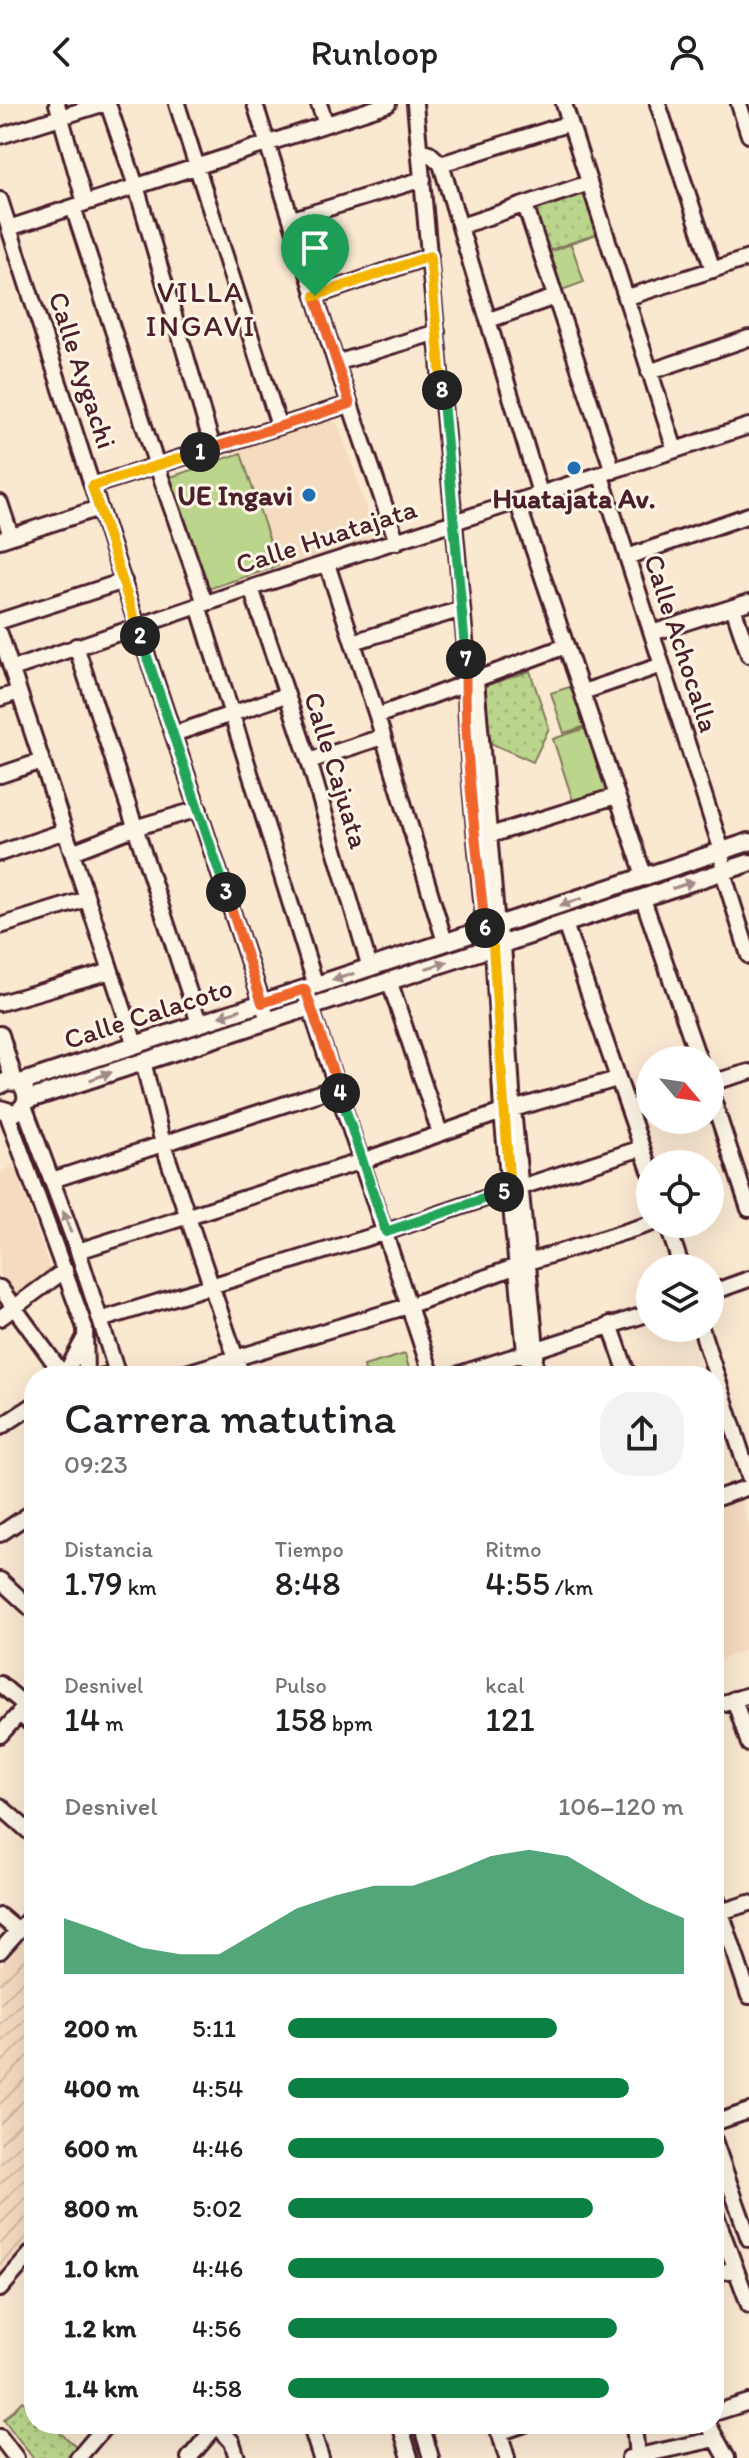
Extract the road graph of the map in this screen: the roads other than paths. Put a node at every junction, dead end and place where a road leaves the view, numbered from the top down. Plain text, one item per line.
1 (102, 104) edge
2 (108, 104) edge
3 (177, 104) edge
4 (255, 104) edge
5 (319, 104) edge
6 (388, 104) edge
7 (415, 104) edge
8 (564, 104) edge
9 (658, 104) edge
10 (739, 104) edge
11 (59, 110) edge
12 (570, 123) junction
13 (326, 124) junction
14 (749, 135) edge
15 (0, 136) edge
16 (268, 143) junction
17 (420, 150) junction
18 (441, 164) junction
19 (196, 167) junction
20 (423, 179) junction
21 (589, 183) junction
22 (136, 186) junction
23 (0, 203) edge
24 (79, 205) junction
25 (525, 205) junction
26 (293, 219) junction
27 (461, 226) junction
28 (7, 236) edge
29 (430, 256) junction
30 (749, 258) edge
31 (713, 270) junction
32 (315, 296) junction
33 (555, 297) junction
34 (625, 298) junction
35 (489, 320) junction
36 (437, 332) junction
37 (749, 338) edge
38 (336, 363) junction
39 (649, 372) junction
40 (350, 404) junction
41 (279, 426) junction
42 (749, 426) edge
43 (213, 448) junction
44 (675, 450) junction
45 (157, 466) junction
46 (607, 473) junction
47 (92, 486) junction
48 (540, 493) junction
49 (517, 501) junction
50 (0, 503) edge
51 (99, 508) junction
52 (749, 515) edge
53 (454, 522) junction
54 (6, 538) edge
55 (397, 542) junction
56 (627, 557) junction
57 (327, 564) junction
58 (124, 581) junction
59 (251, 588) junction
60 (749, 602) edge
61 (202, 604) junction
62 (733, 607) junction
63 (462, 609) junction
64 (0, 621) edge
65 (138, 628) junction
66 (652, 633) junction
67 (0, 634) edge
68 (353, 642) junction
69 (76, 646) junction
70 (566, 646) junction
71 (749, 655) edge
72 (662, 665) junction
73 (12, 669) junction
74 (470, 682) junction
75 (19, 692) junction
76 (583, 692) junction
77 (286, 695) junction
78 (0, 698) edge
79 (233, 713) junction
80 (377, 716) junction
81 (174, 734) junction
82 (382, 737) junction
83 (42, 761) junction
84 (309, 761) junction
85 (0, 775) edge
86 (616, 796) junction
87 (199, 809) junction
88 (134, 828) junction
89 (65, 831) junction
90 (487, 836) junction
91 (749, 842) edge
92 (722, 851) junction
93 (72, 852) junction
94 (0, 853) edge
95 (749, 863) edge
96 (723, 872) junction
97 (645, 878) junction
98 (87, 899) junction
99 (643, 899) junction
100 (565, 924) junction
101 (0, 926) edge
102 (491, 928) junction
103 (445, 942) junction
104 (498, 946) junction
105 (749, 956) edge
106 (370, 968) junction
107 (111, 971) junction
108 (389, 980) junction
109 (310, 988) junction
110 (0, 1003) edge
111 (262, 1003) junction
112 (310, 1006) junction
113 (268, 1020) junction
114 (199, 1023) junction
115 (0, 1035) edge
116 (135, 1044) junction
117 (694, 1046) edge
118 (143, 1061) junction
119 (749, 1072) edge
120 (617, 1079) junction
121 (724, 1079) edge
122 (11, 1083) edge
123 (338, 1087) junction
124 (25, 1103) junction
125 (636, 1108) edge
126 (508, 1110) junction
127 (629, 1110) junction
128 (4, 1111) edge
129 (440, 1133) junction
130 (724, 1133) edge
131 (163, 1144) junction
132 (642, 1148) joint
133 (362, 1161) junction
134 (52, 1180) junction
135 (515, 1188) junction
136 (749, 1209) edge
137 (187, 1217) junction
138 (636, 1228) edge
139 (386, 1232) junction
140 (78, 1251) junction
141 (522, 1264) junction
142 (65, 1270) junction
143 (749, 1279) edge
144 (210, 1287) junction
145 (0, 1288) edge
146 (724, 1288) edge
147 (408, 1306) junction
148 (15, 1308) junction
149 (636, 1317) edge
150 (0, 1318) edge
151 (100, 1320) junction
152 (610, 1324) junction
153 (85, 1336) junction
154 (706, 1342) edge
155 (530, 1350) junction
156 (237, 1358) junction
157 (57, 1366) edge
158 (69, 1366) edge
159 (86, 1366) edge
160 (115, 1366) edge
161 (210, 1366) edge
162 (239, 1366) edge
163 (429, 1366) edge
164 (484, 1366) edge
165 (533, 1366) edge
166 (625, 1366) edge
167 (713, 1366) edge
168 (724, 1399) edge
169 (24, 1411) edge
170 (0, 1427) edge
171 (749, 1476) edge
172 (749, 1487) edge
173 (724, 1496) edge
174 (24, 1518) edge
175 (0, 1534) edge
176 (0, 1580) edge
177 (24, 1601) edge
178 (0, 1684) edge
179 (749, 1695) edge
180 (734, 1699) junction
181 (724, 1702) edge
182 (24, 1704) edge
183 (24, 1708) edge
184 (0, 1735) edge
185 (749, 1744) edge
186 (0, 1806) edge
187 (24, 1827) edge
188 (749, 1903) edge
189 (724, 1911) edge
190 (0, 1916) edge
191 (24, 1924) edge
192 (18, 1931) junction
193 (724, 1931) edge
194 (0, 1951) edge
195 (749, 1996) edge
196 (749, 2111) edge
197 (724, 2120) edge
198 (724, 2168) edge
199 (724, 2238) edge
200 (749, 2239) edge
201 (735, 2269) junction
202 (24, 2270) edge
203 (724, 2272) edge
204 (0, 2289) edge
205 (749, 2305) edge
206 (749, 2402) edge
207 (724, 2406) edge
208 (98, 2434) edge
209 (209, 2434) edge
210 (225, 2434) edge
211 (313, 2434) edge
212 (403, 2434) edge
213 (424, 2434) edge
214 (500, 2434) edge
215 (634, 2434) edge
216 (713, 2434) edge
217 (0, 2437) edge
218 (716, 2439) junction
219 (634, 2457) edge
220 (16, 2458) edge
221 (78, 2458) edge
222 (189, 2458) edge
223 (237, 2458) edge
224 (321, 2458) edge
225 (410, 2458) edge
226 (431, 2458) edge
227 (507, 2458) edge
228 (727, 2458) edge

1 - 11 street
2 - 22 street
3 - 19 street
4 - 16 street
5 - 13 street
6 - 13 street
7 - 17 street
8 - 12 street
9 - 31 street
10 - 14 street
11 - 15 street
11 - 24 street
12 - 18 street
12 - 21 street
13 - 16 street
16 - 19 street
16 - 26 street
17 - 18 street
17 - 20 street
18 - 27 street
19 - 22 street
19 - 41 street
20 - 26 street
20 - 29 street
21 - 25 street
21 - 34 street
22 - 24 street
22 - 43 street
23 - 28 street, Calle Aygachi
24 - 28 street
24 - 45 street
25 - 27 street
25 - 33 street, Calle Achocalla
26 - 32 street
27 - 35 street
28 - 47 street, Calle Aygachi
29 - 32 street
29 - 36 street
30 - 31 street
31 - 34 street
32 - 38 street
33 - 35 street
33 - 46 street, Calle Achocalla
34 - 39 street
35 - 48 street
36 - 38 street
36 - 53 street
37 - 39 street
38 - 40 street
39 - 44 street
40 - 41 street
40 - 55 street
41 - 43 street
42 - 44 street, Calle Huatajata
43 - 45 street
44 - 46 street, Calle Huatajata
45 - 47 street
45 - 61 street
46 - 48 street, Calle Huatajata
46 - 56 street, Calle Achocalla
47 - 51 street, Calle Aygachi
48 - 49 street, Calle Huatajata
49 - 53 street, Calle Huatajata
49 - 70 street
50 - 54 street
51 - 54 street
51 - 58 street, Calle Aygachi
52 - 56 street
53 - 55 street, Calle Huatajata
53 - 63 street
55 - 57 street, Calle Huatajata
56 - 66 street, Calle Achocalla
57 - 59 street, Calle Huatajata
57 - 68 street
58 - 64 street
58 - 65 street, Calle Aygachi
59 - 61 street, Calle Huatajata
59 - 77 street, Calle Cajuata
60 - 62 street
61 - 65 street, Calle Huatajata
61 - 79 street
62 - 66 street
62 - 71 street
63 - 68 street
63 - 74 street
65 - 69 street, Calle Huatajata
65 - 81 street, Calle Aygachi
66 - 72 street, Calle Achocalla
67 - 73 street
68 - 80 street
69 - 73 street, Calle Huatajata
69 - 88 street
70 - 74 street
70 - 76 street
72 - 76 street
72 - 92 street, Calle Achocalla
73 - 75 street
74 - 80 street
74 - 90 street
74 - 102 street
75 - 78 street
75 - 83 street
76 - 86 street
77 - 79 street
77 - 84 street, Calle Cajuata
79 - 81 street
79 - 109 street
80 - 82 street
81 - 87 street, Calle Aygachi
82 - 84 street
82 - 103 street
83 - 85 street
83 - 89 street
84 - 106 street, Calle Cajuata
86 - 90 street
86 - 97 street
87 - 88 street
87 - 111 street, Calle Aygachi
88 - 93 street
88 - 114 street
89 - 93 street
89 - 94 street
90 - 102 street
91 - 92 main road, Calle Calacoto
92 - 96 street, Calle Achocalla
92 - 97 main road, Calle Calacoto
93 - 98 street
95 - 96 main road, Calle Calacoto
99 -> 96 main road, Calle Calacoto
96 - 105 street, Calle Achocalla
97 -> 102 main road, Calle Calacoto
98 - 101 street
98 - 107 street
99 - 100 main road, Calle Calacoto
99 - 117 street
100 - 104 main road, Calle Calacoto
100 - 120 street
102 - 103 main road, Calle Calacoto
102 - 104 street
103 - 106 main road, Calle Calacoto
108 -> 104 main road, Calle Calacoto
104 - 126 street
106 -> 109 main road, Calle Calacoto
107 - 110 street
107 - 116 street
108 - 112 main road, Calle Calacoto
108 - 129 street
109 - 111 main road, Calle Calacoto
109 - 112 street
111 - 113 street, Calle Aygachi
111 -> 114 main road, Calle Calacoto
112 - 113 main road, Calle Calacoto
112 - 123 street
113 - 118 main road, Calle Calacoto
114 - 116 main road, Calle Calacoto
115 - 122 main road
116 - 122 main road, Calle Calacoto
124 -> 118 main road, Calle Calacoto
118 - 131 street
119 - 121 street
120 - 126 street
120 - 127 street
122 - 124 main road
123 - 131 street
123 - 133 street
124 - 128 main road, Calle Calacoto
124 - 134 street
125 - 127 street
126 - 129 street
126 - 135 street
127 - 132 street
128 - 142 street
129 - 133 street
130 - 136 street
131 - 134 street
131 - 137 street
132 - 135 street
133 - 137 street
133 - 139 street
140 -> 134 street
135 - 139 street
135 - 141 street
137 - 140 street
137 - 144 street
138 - 141 street
139 - 144 street
139 - 147 street
140 - 151 street
141 - 147 street
141 - 155 street
142 - 148 street
142 - 153 street
143 - 146 street
144 - 151 street
144 - 156 street
145 - 148 street
147 - 156 street
147 - 163 street
148 - 150 street
148 - 157 street
149 - 152 street
151 - 160 street
152 - 155 street
152 - 166 street
153 - 158 street
153 - 159 street
154 - 167 street
155 - 164 street
155 - 165 street
156 - 161 street
156 - 162 street
168 - 171 street
169 - 170 street
172 - 173 street
174 - 175 street
176 - 177 street
178 - 182 street
179 - 180 street
180 - 181 street
180 - 185 street
183 - 184 street
186 - 187 street
188 - 189 street
190 - 192 street
191 - 192 street
192 - 194 street
193 - 195 street
196 - 197 street
198 - 200 street
199 - 201 street
201 - 203 street
201 - 205 street
202 - 204 street
206 - 207 street
208 - 221 street
209 - 222 street
210 - 223 street
211 - 224 street
212 - 225 street
213 - 226 street
214 - 227 street
215 - 219 street
216 - 218 street
217 - 220 street
218 - 219 street
218 - 228 street

